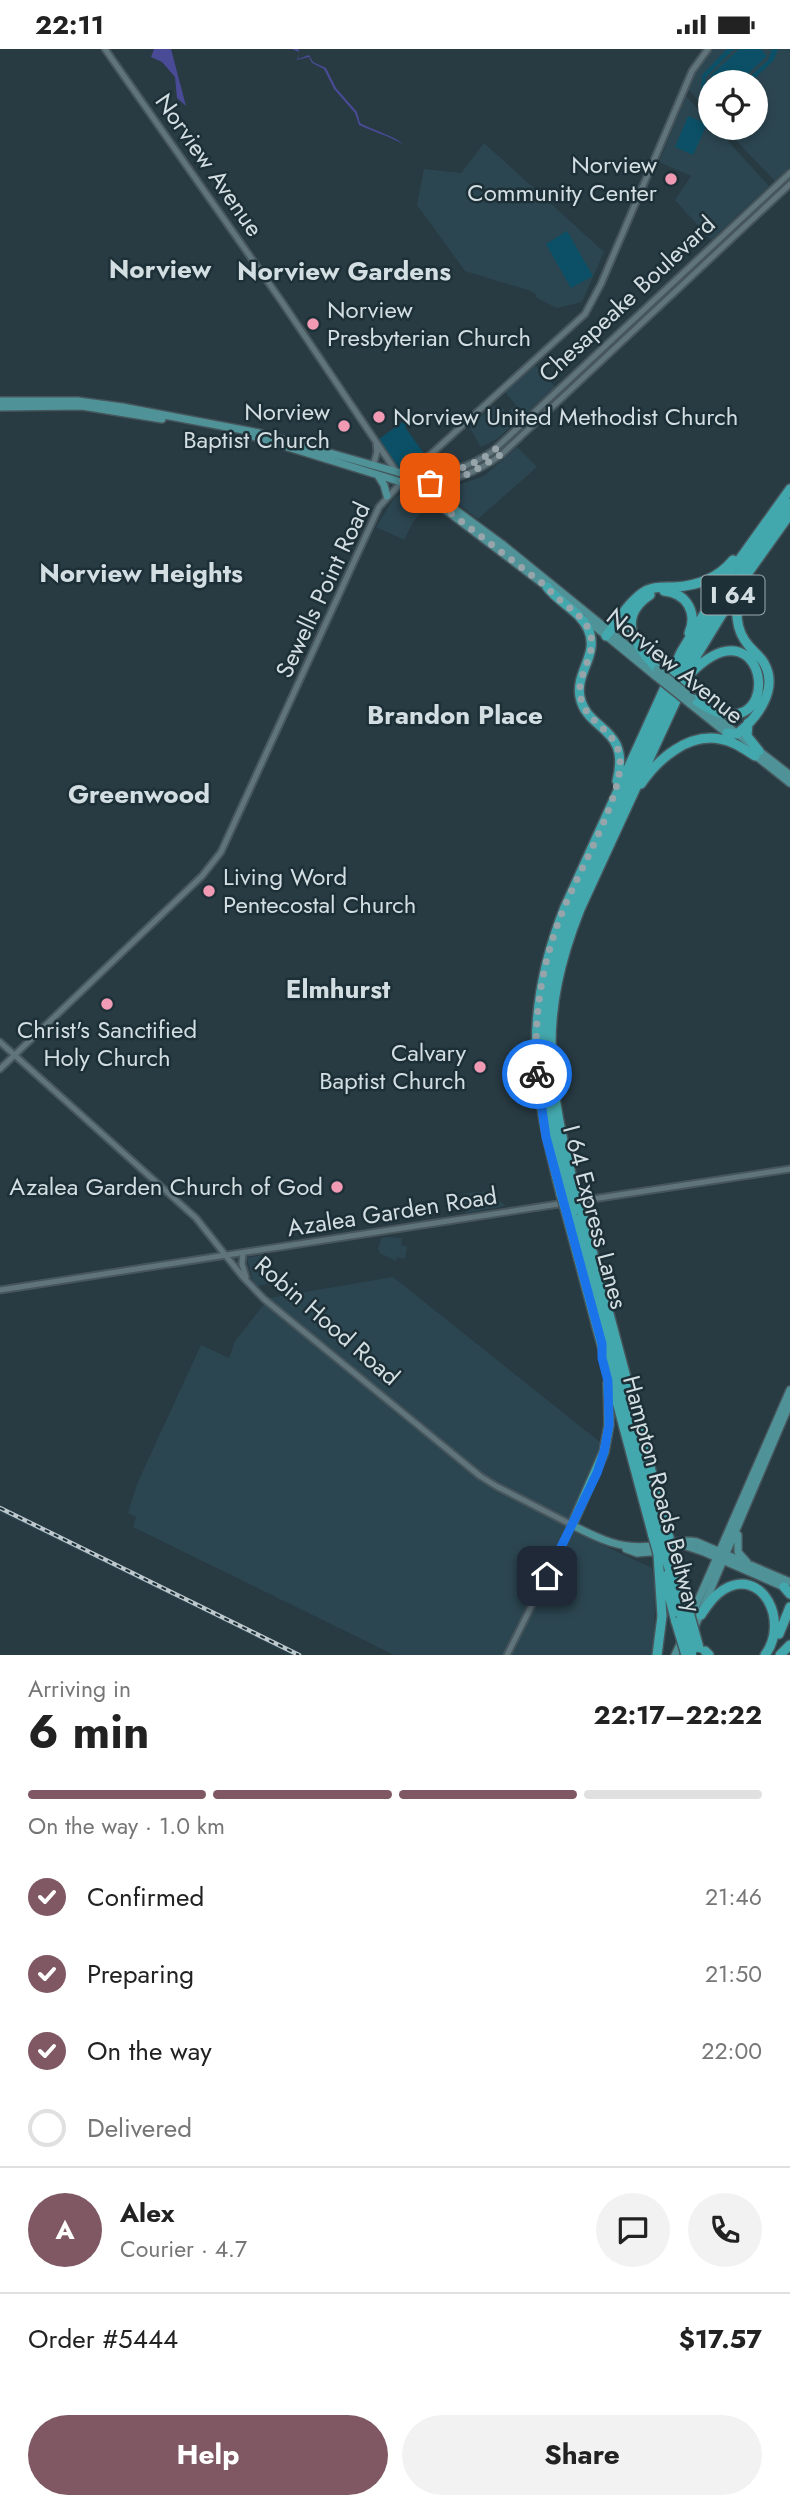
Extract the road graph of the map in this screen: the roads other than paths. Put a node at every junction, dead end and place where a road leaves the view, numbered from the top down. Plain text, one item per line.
1 (105, 49) edge
2 (708, 49) edge
3 (790, 173) edge
4 (790, 184) edge
5 (0, 401) edge
6 (0, 407) edge
7 (376, 442) junction
8 (497, 448) junction
9 (502, 454) junction
10 (422, 462) junction
11 (373, 466) junction
12 (397, 473) junction
13 (408, 475) junction
14 (428, 475) junction
15 (378, 476) junction
16 (449, 480) junction
17 (401, 482) junction
18 (422, 483) junction
19 (790, 489) edge
20 (387, 496) junction
21 (444, 500) junction
22 (790, 503) edge
23 (775, 511) junction
24 (790, 514) edge
25 (751, 569) junction
26 (547, 587) junction
27 (608, 634) junction
28 (681, 652) junction
29 (656, 673) junction
30 (684, 681) junction
31 (690, 700) junction
32 (748, 723) junction
33 (727, 733) junction
34 (737, 734) junction
35 (757, 753) junction
36 (790, 775) edge
37 (790, 783) edge
38 (614, 798) junction
39 (627, 806) junction
40 (0, 1042) edge
41 (16, 1053) junction
42 (0, 1069) edge
43 (790, 1169) edge
44 (569, 1193) junction
45 (574, 1213) junction
46 (215, 1241) junction
47 (243, 1252) junction
48 (226, 1255) junction
49 (208, 1258) junction
50 (248, 1283) junction
51 (0, 1290) edge
52 (602, 1344) junction
53 (790, 1389) edge
54 (790, 1403) edge
55 (737, 1523) junction
56 (572, 1525) junction
57 (660, 1535) junction
58 (705, 1545) junction
59 (619, 1546) junction
60 (668, 1551) junction
61 (722, 1556) junction
62 (753, 1566) junction
63 (712, 1569) junction
64 (789, 1588) edge
65 (790, 1607) edge
66 (701, 1615) junction
67 (790, 1645) edge
68 (767, 1652) edge
69 (696, 1653) edge
70 (507, 1655) edge
71 (657, 1655) edge
72 (675, 1655) edge
73 (780, 1655) edge

1 - 7 main road, Norview Avenue
2 - 10 main road, Sewells Point Road
3 - 8 main road, Chesapeake Boulevard
4 - 9 main road, Chesapeake Boulevard
5 - 11 main road, Chesapeake Boulevard
6 - 15 main road, Chesapeake Boulevard
7 - 11 main road
7 - 12 main road, Norview Avenue
8 - 9 main road
8 - 14 main road, Chesapeake Boulevard
9 - 16 main road, Chesapeake Boulevard
10 - 13 main road, Sewells Point Road
10 - 14 main road
11 - 12 main road, Chesapeake Boulevard
12 - 13 main road, Chesapeake Boulevard
13 - 14 main road, Chesapeake Boulevard
13 - 17 main road, Sewells Point Road
13 - 18 main road, Norview Avenue
15 - 17 main road, Chesapeake Boulevard
15 - 20 main road
16 - 18 main road, Chesapeake Boulevard
16 - 21 main road
17 - 18 main road, Chesapeake Boulevard
17 - 20 main road, Sewells Point Road
17 - 26 main road, Norview Avenue
18 - 21 main road, Norview Avenue
19 - 23 highway, Hampton Roads Beltway / I 64
20 - 41 main road, Sewells Point Road
21 - 27 main road, Norview Avenue
22 - 44 highway, I 64 Express Lanes
23 - 27 highway
23 - 28 highway, Hampton Roads Beltway / I 64
24 - 25 highway, Hampton Roads Beltway / I 64
25 - 30 highway, Hampton Roads Beltway / I 64
25 - 32 highway
26 - 27 main road, Norview Avenue
26 - 38 highway
27 - 29 main road, Norview Avenue
28 - 29 highway
28 - 38 highway, Hampton Roads Beltway / I 64
29 - 31 main road, Norview Avenue, bridge
30 - 31 highway
30 - 39 highway, Hampton Roads Beltway / I 64
31 - 33 main road, Norview Avenue
31 - 34 main road, Norview Avenue
32 - 34 highway
32 - 35 highway
33 - 34 highway
33 - 35 main road, Norview Avenue
34 - 35 main road, Norview Avenue
35 - 36 main road, Norview Avenue
35 - 37 main road, Norview Avenue
35 - 39 highway
38 - 44 highway, Hampton Roads Beltway / I 64
39 - 44 highway, Hampton Roads Beltway / I 64
40 - 41 main road, Robin Hood Road
41 - 42 main road, Sewells Point Road
41 - 46 main road, Robin Hood Road
43 - 47 main road, Azalea Garden Road
44 - 45 highway, Hampton Roads Beltway / I 64, bridge
44 - 45 highway, Hampton Roads Beltway / I 64, bridge
45 - 52 highway, Hampton Roads Beltway / I 64
45 - 57 highway, Hampton Roads Beltway / I 64
46 - 48 main road, Robin Hood Road
46 - 49 main road
47 - 48 main road, Azalea Garden Road
47 - 50 main road
48 - 49 main road, Azalea Garden Road
48 - 50 main road, Robin Hood Road
49 - 51 main road, Azalea Garden Road
50 - 56 main road, Robin Hood Road
52 - 56 highway
52 - 57 highway, Hampton Roads Beltway / I 64
53 - 55 main road
54 - 55 main road
55 - 58 main road
55 - 61 main road
55 - 62 main road
56 - 59 main road, Robin Hood Road
56 - 70 main road
57 - 60 highway, bridge
58 - 60 main road, Robin Hood Road
58 - 61 main road, Robin Hood Road
59 - 60 main road, Robin Hood Road
59 - 63 main road
60 - 61 main road, Robin Hood Road
60 - 69 highway, Hampton Roads Beltway, bridge
60 - 69 highway, Hampton Roads Beltway, bridge
60 - 71 highway
61 - 62 main road, Robin Hood Road
61 - 63 main road
61 - 64 main road, Robin Hood Road
61 - 66 main road
62 - 64 main road, Robin Hood Road
63 - 72 main road
65 - 68 highway
66 - 68 highway
66 - 69 main road
67 - 73 highway

